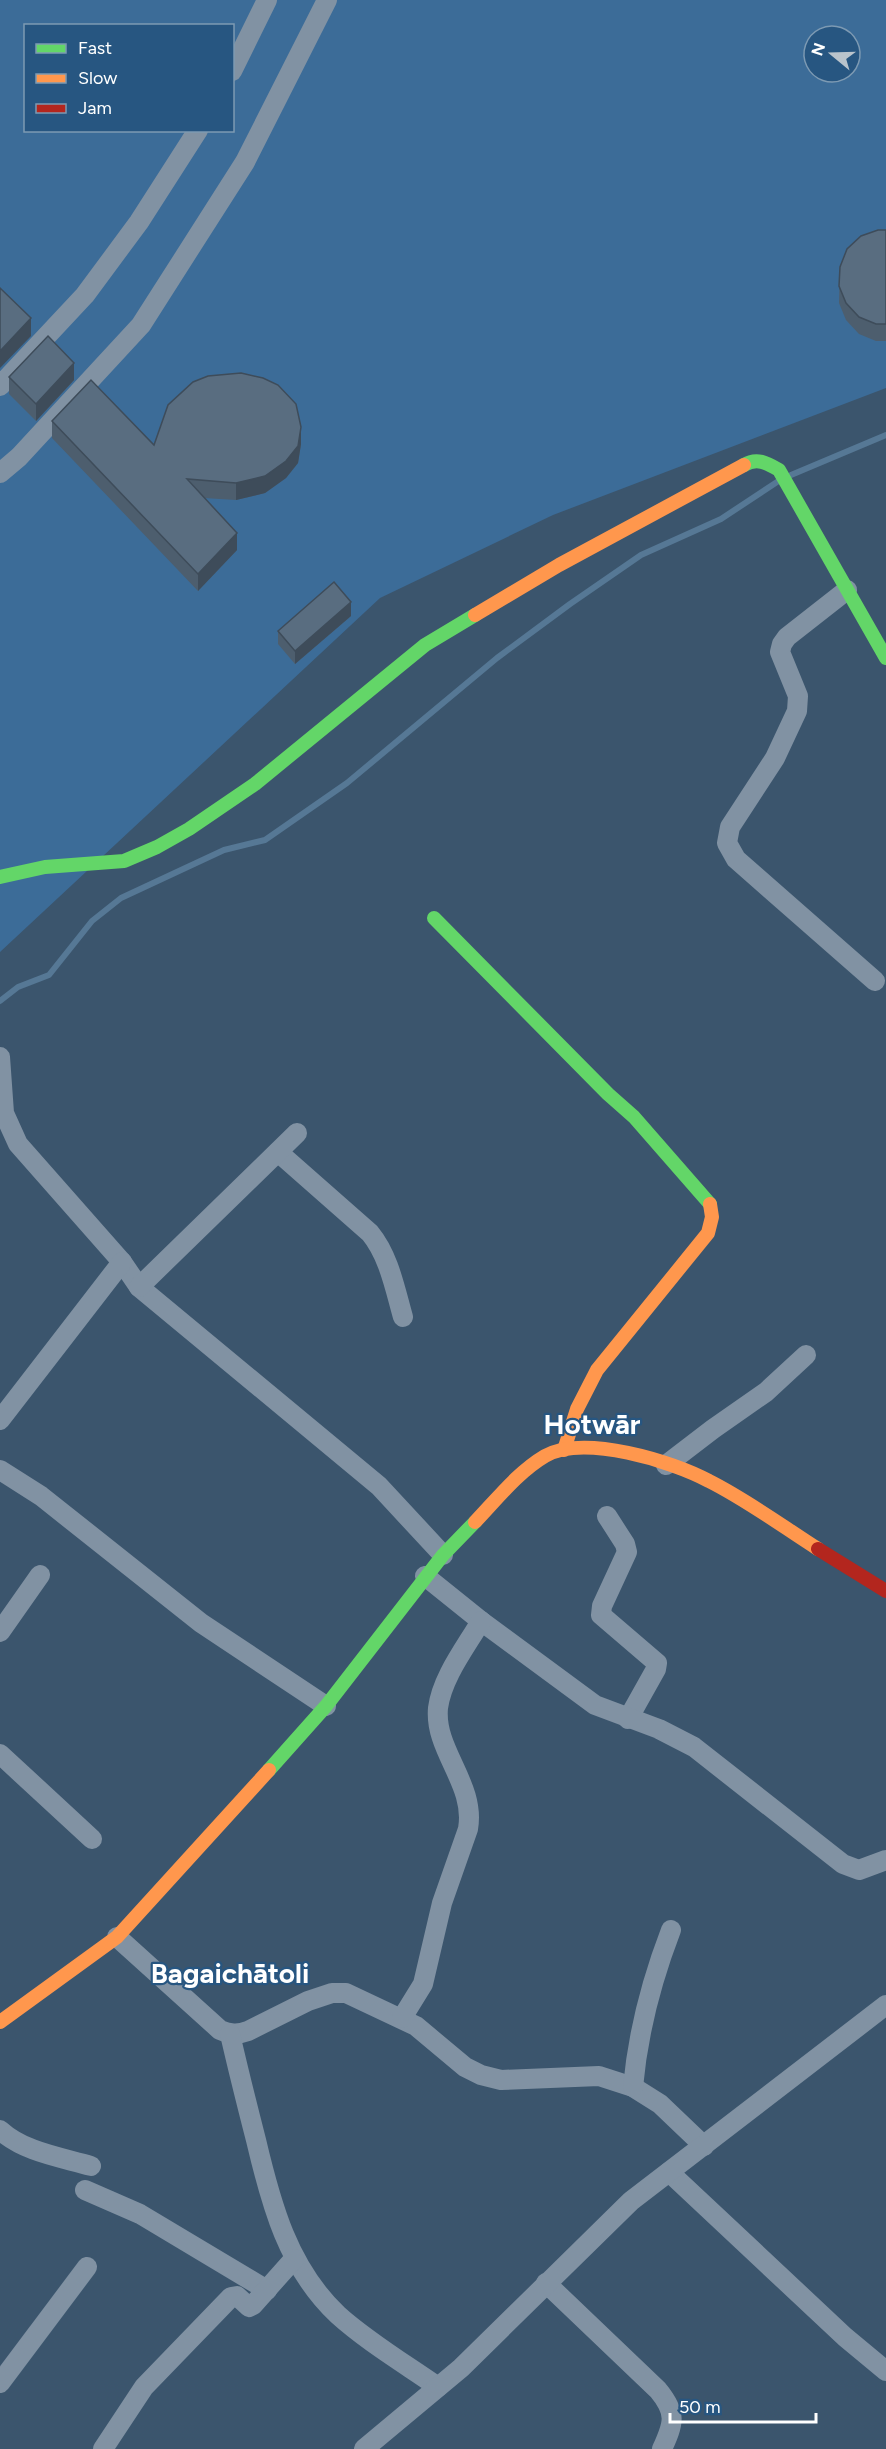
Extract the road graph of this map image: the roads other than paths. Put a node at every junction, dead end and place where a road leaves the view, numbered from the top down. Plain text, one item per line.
1 (267, 0) edge
2 (327, 0) edge
3 (234, 67) edge
4 (197, 132) edge
5 (0, 386) edge
6 (0, 473) edge
7 (847, 590) junction
8 (886, 658) edge
9 (0, 877) edge
10 (434, 918) dead end
11 (875, 981) dead end
12 (0, 1057) edge
13 (297, 1133) dead end
14 (278, 1152) junction
15 (122, 1262) junction
16 (139, 1287) junction
17 (403, 1317) dead end
18 (806, 1355) dead end
19 (0, 1420) edge
20 (564, 1450) junction
21 (666, 1465) junction
22 (0, 1470) edge
23 (607, 1516) dead end
24 (443, 1555) junction
25 (40, 1575) dead end
26 (425, 1576) junction
27 (886, 1591) edge
28 (481, 1621) junction
29 (0, 1632) edge
30 (326, 1706) junction
31 (628, 1719) junction
32 (0, 1754) edge
33 (92, 1839) dead end
34 (886, 1860) edge
35 (671, 1930) dead end
36 (117, 1937) junction
37 (886, 2005) edge
38 (402, 2018) junction
39 (0, 2022) edge
40 (230, 2034) junction
41 (633, 2087) junction
42 (0, 2130) edge
43 (704, 2146) junction
44 (91, 2166) dead end
45 (669, 2172) junction
46 (85, 2190) dead end
47 (294, 2259) junction
48 (87, 2267) dead end
49 (546, 2283) junction
50 (267, 2290) junction
51 (886, 2371) edge
52 (0, 2383) edge
53 (438, 2387) junction
54 (370, 2447) edge
55 (103, 2449) edge
56 (662, 2449) edge

1 - 3 street
2 - 6 street
4 - 5 street
7 - 8 street
7 - 9 street
7 - 11 street
10 - 20 street
12 - 15 street
13 - 14 street
14 - 16 street
14 - 17 street
15 - 16 street
15 - 19 street
16 - 24 street
18 - 21 street
20 - 21 street
20 - 24 street
21 - 27 street
22 - 30 street
23 - 31 street
24 - 26 street
25 - 29 street
26 - 28 street
26 - 30 street
28 - 31 street
28 - 38 street
30 - 36 street
31 - 34 street
32 - 33 street
35 - 41 street
36 - 39 street
36 - 40 street
37 - 43 street
38 - 40 street
38 - 41 street
40 - 47 street
41 - 43 street
42 - 44 street
43 - 45 street
45 - 49 street
45 - 51 street
46 - 50 street
47 - 50 street
47 - 53 street
48 - 52 street
49 - 53 street
49 - 56 street
50 - 55 street
53 - 54 street

